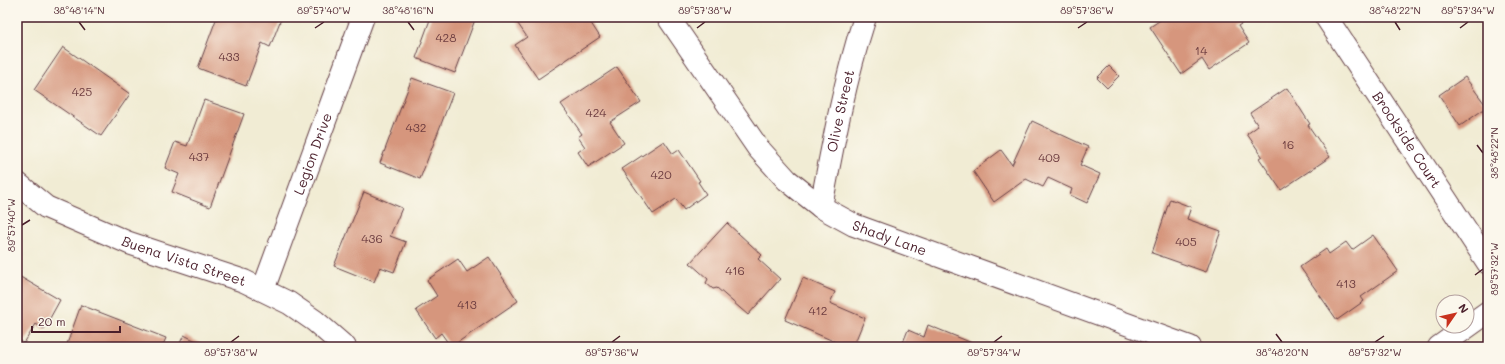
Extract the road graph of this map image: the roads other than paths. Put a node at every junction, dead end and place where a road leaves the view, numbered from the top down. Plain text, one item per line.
1 (363, 17) edge
2 (668, 17) edge
3 (865, 17) edge
4 (1326, 17) edge
5 (17, 183) edge
6 (821, 207) junction
7 (1488, 263) edge
8 (263, 290) junction
9 (1488, 312) edge
10 (345, 347) edge
11 (1190, 347) edge
12 (1439, 347) edge

1 - 8 street, Legion Drive
2 - 6 street, Shady Lane
3 - 6 street, Olive Street
4 - 7 street, Brookside Court
5 - 8 street, Buena Vista Street
6 - 11 street, Shady Lane
8 - 10 street, Buena Vista Street
9 - 12 street

